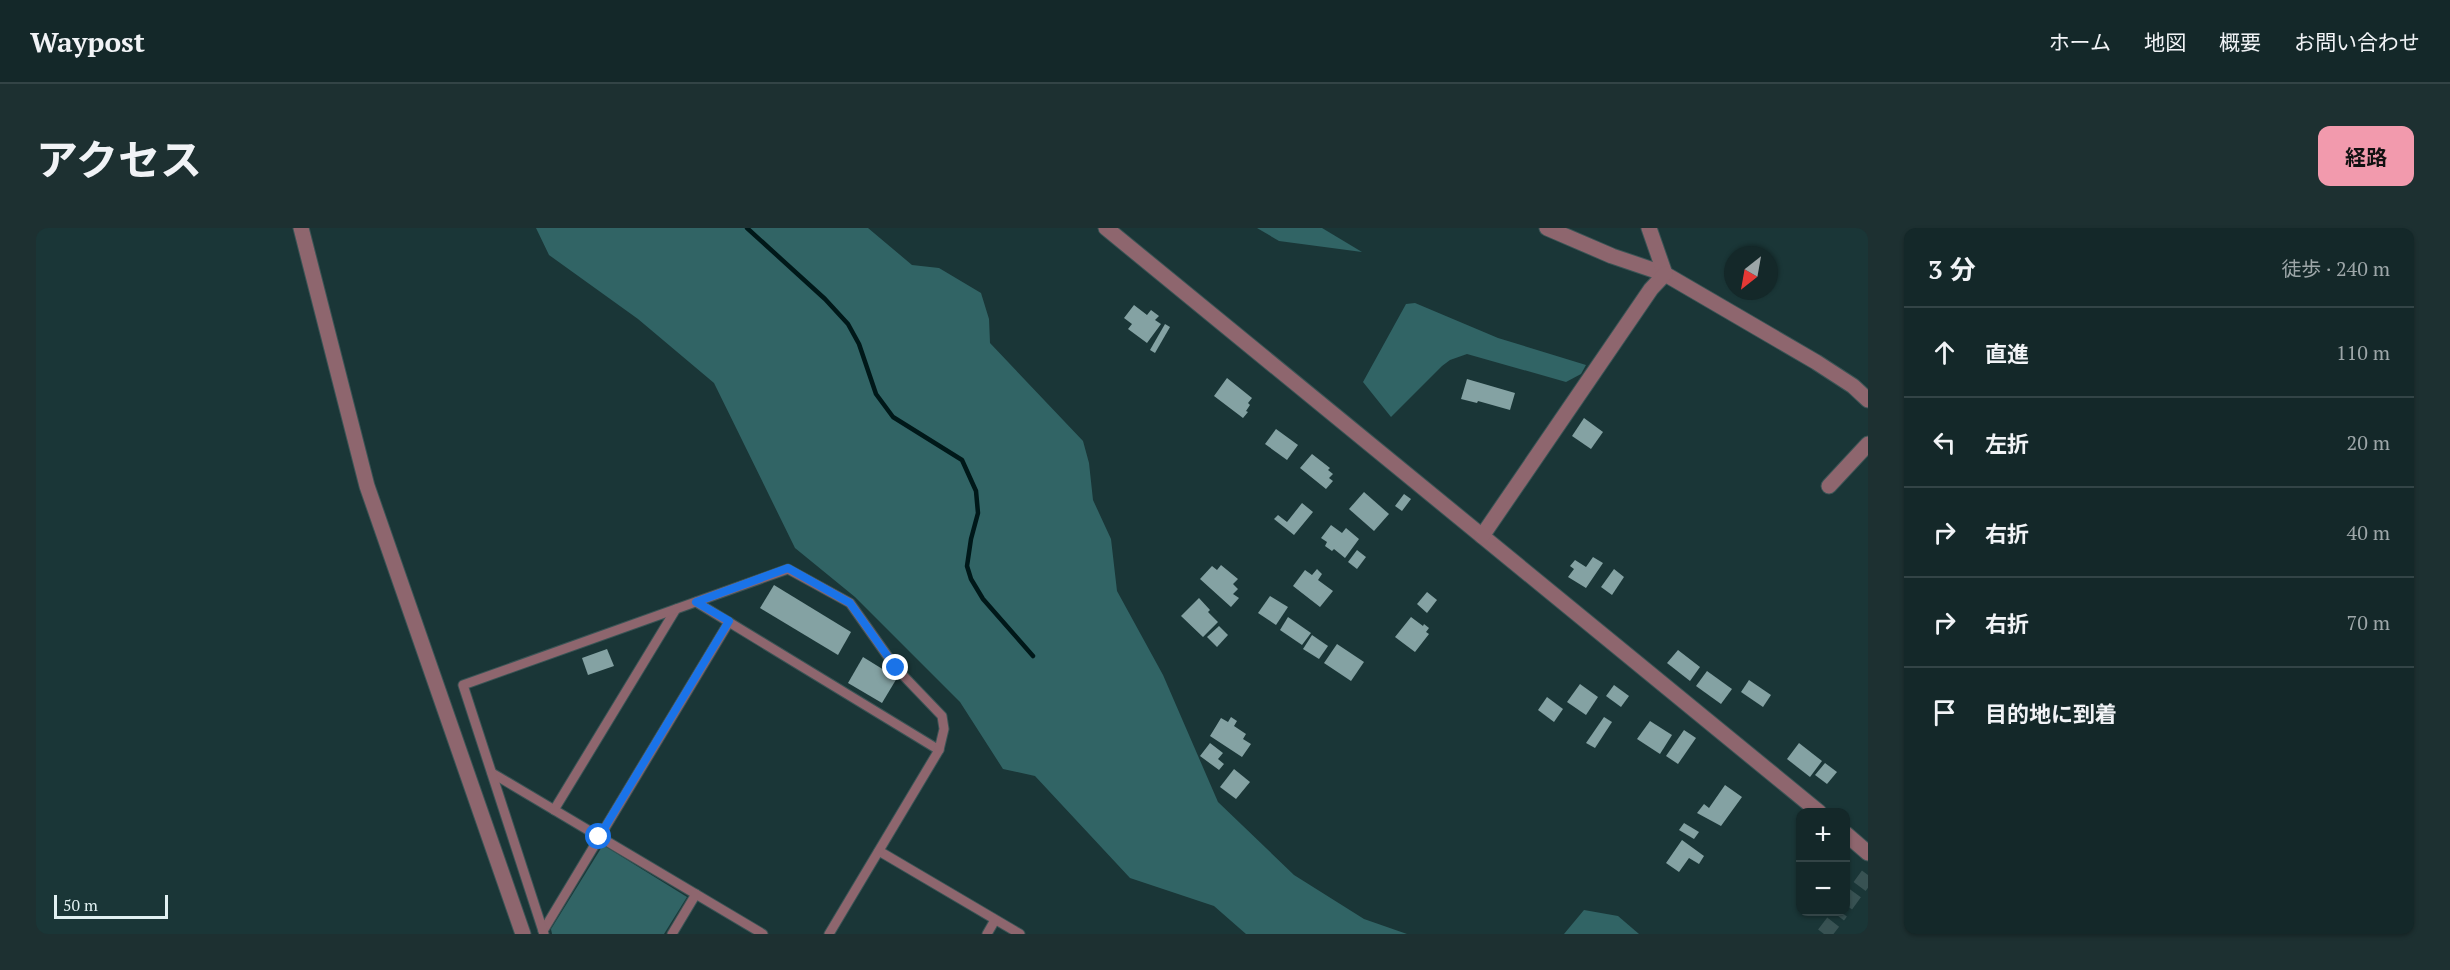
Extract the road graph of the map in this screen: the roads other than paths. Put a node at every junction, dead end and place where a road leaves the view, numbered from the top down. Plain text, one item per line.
1 (301, 228) edge
2 (1106, 228) edge
3 (1548, 228) edge
4 (1649, 228) edge
5 (1665, 274) junction
6 (1868, 400) edge
7 (1868, 444) edge
8 (1829, 486) dead end
9 (1482, 536) junction
10 (696, 602) junction
11 (676, 609) junction
12 (729, 621) junction
13 (939, 750) junction
14 (492, 773) junction
15 (1813, 808) edge
16 (554, 810) junction
17 (599, 837) junction
18 (1850, 838) edge
19 (879, 851) junction
20 (1868, 853) edge
21 (696, 894) junction
22 (995, 920) junction
23 (544, 933) edge
24 (523, 934) edge
25 (672, 934) edge
26 (763, 934) edge
27 (830, 934) edge
28 (987, 934) edge
29 (1020, 934) edge

1 - 24 street
2 - 9 street
3 - 5 street
4 - 5 street
5 - 6 street
5 - 9 street
7 - 8 street
9 - 15 street
10 - 11 lane
10 - 12 lane
10 - 13 lane
11 - 14 lane
11 - 16 lane
12 - 13 lane
12 - 17 lane
13 - 19 lane
14 - 16 lane
14 - 23 lane
16 - 17 lane
17 - 21 lane
17 - 23 lane
18 - 20 street
19 - 22 lane
19 - 27 lane
21 - 25 lane
21 - 26 lane
22 - 28 lane
22 - 29 lane

